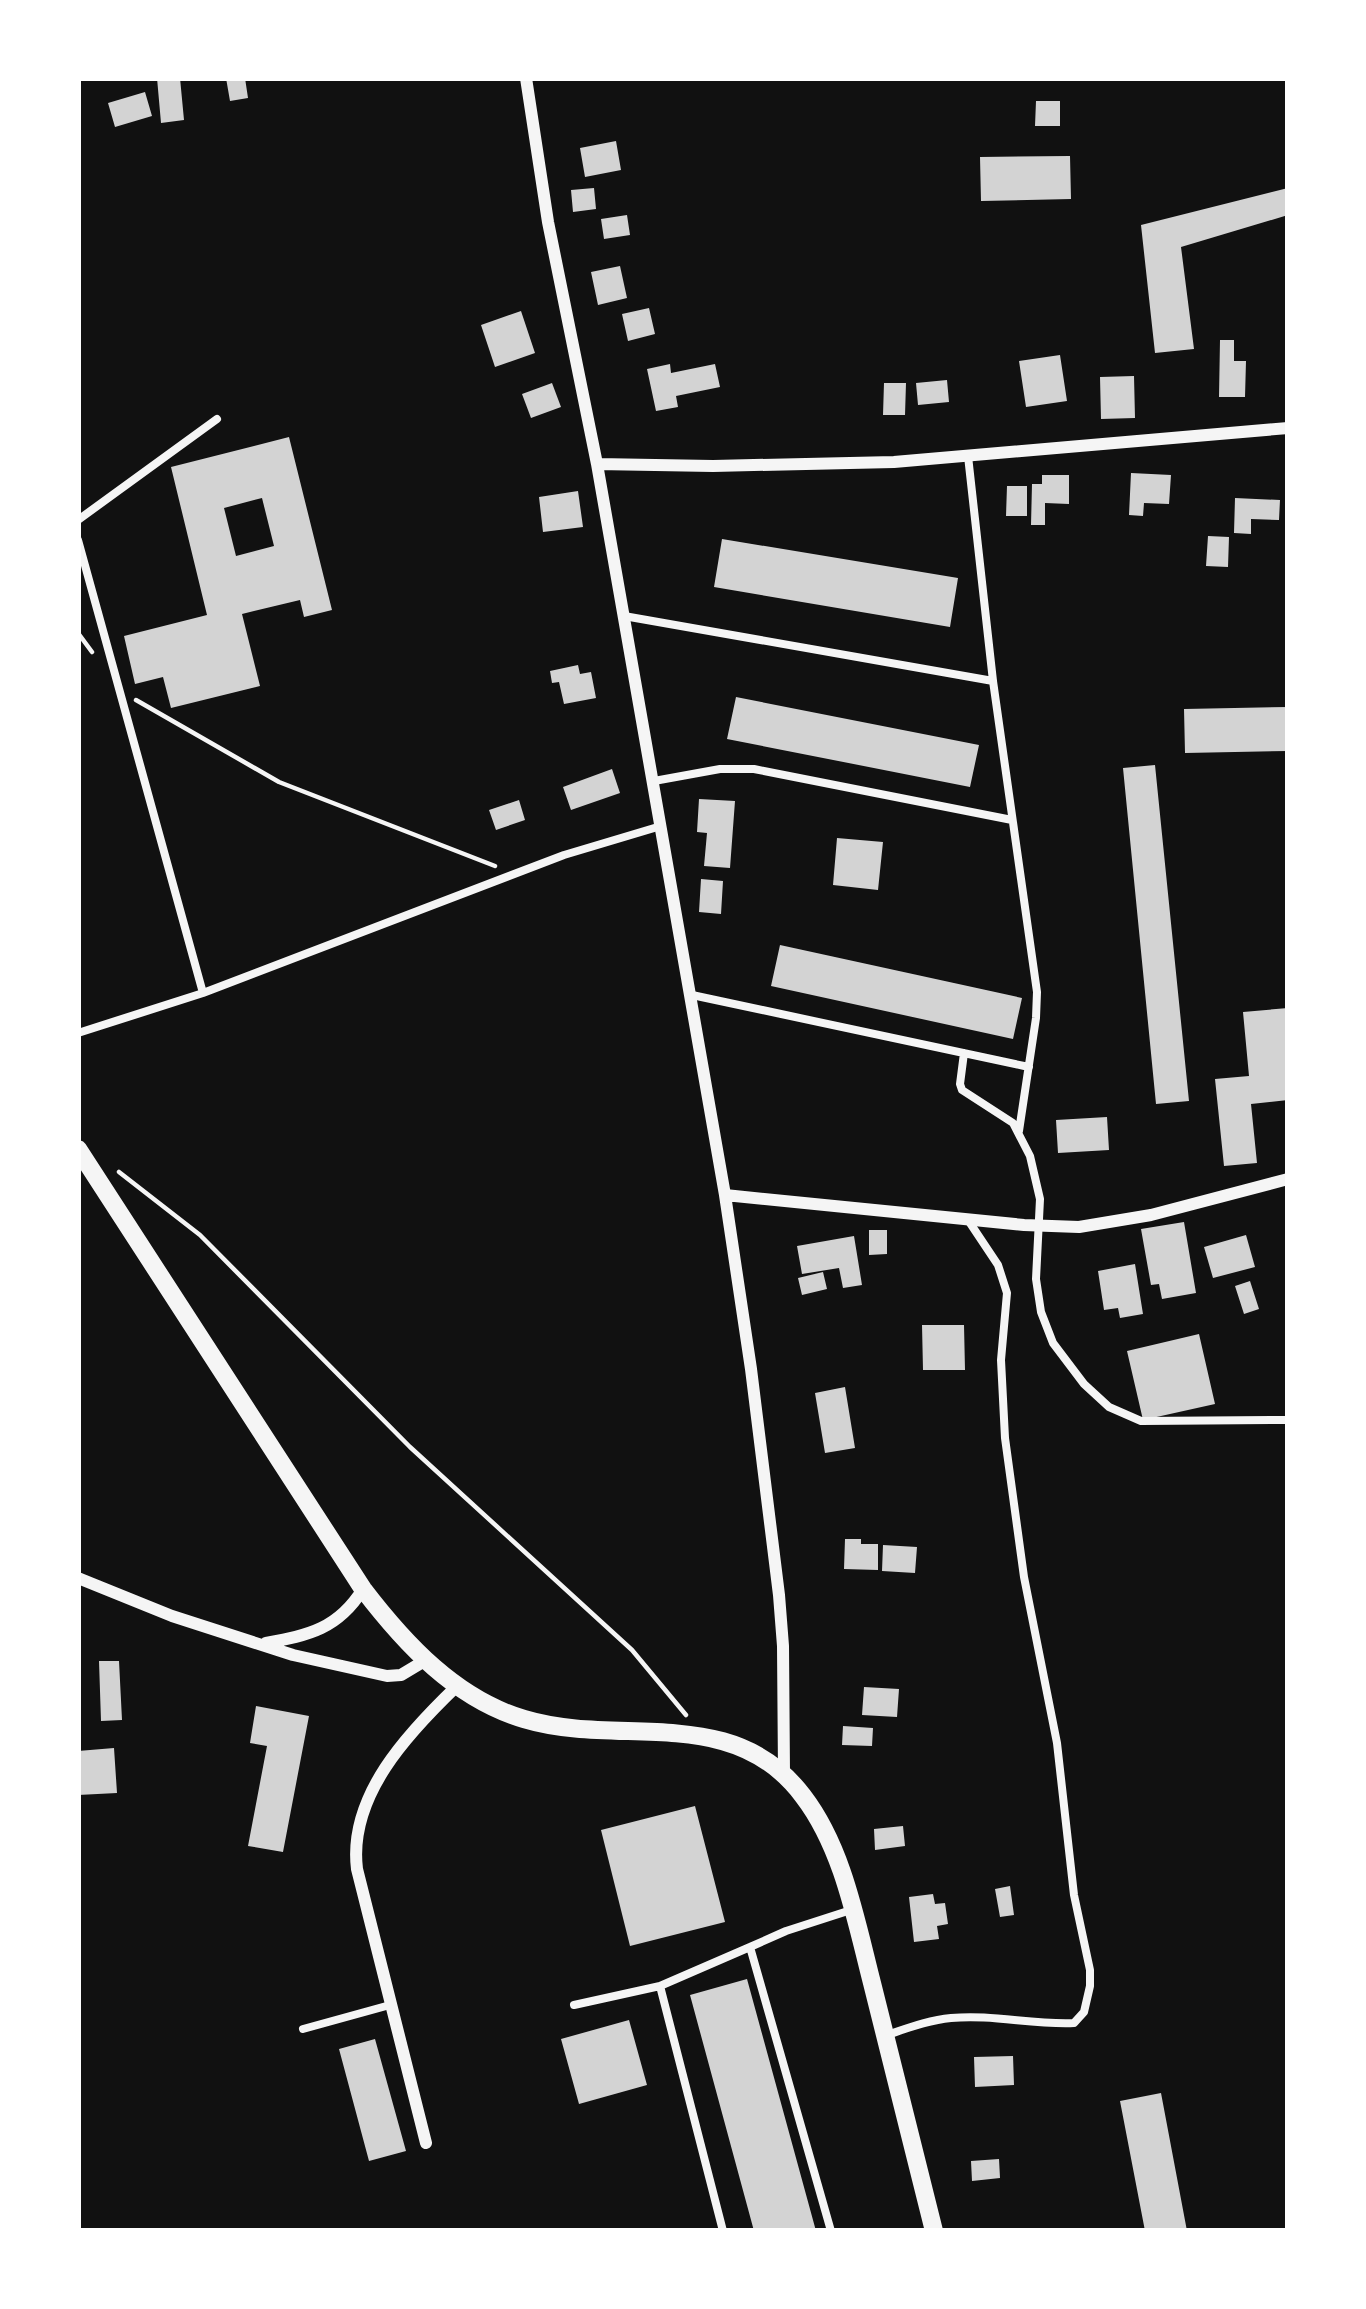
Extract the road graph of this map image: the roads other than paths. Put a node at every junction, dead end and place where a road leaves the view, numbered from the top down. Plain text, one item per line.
1 (526, 78) edge
2 (217, 419) dead end
3 (1288, 428) edge
4 (968, 456) junction
5 (597, 464) junction
6 (78, 520) edge
7 (78, 540) edge
8 (624, 616) junction
9 (993, 681) junction
10 (653, 782) junction
11 (1012, 820) junction
12 (662, 826) junction
13 (203, 993) junction
14 (690, 994) junction
15 (78, 1033) edge
16 (964, 1053) junction
17 (1029, 1067) junction
18 (1019, 1131) junction
19 (78, 1149) edge
20 (1288, 1179) edge
21 (725, 1195) junction
22 (968, 1220) junction
23 (1040, 1226) junction
24 (1288, 1420) edge
25 (78, 1578) edge
26 (364, 1589) junction
27 (259, 1644) junction
28 (426, 1660) junction
29 (457, 1685) junction
30 (784, 1774) junction
31 (852, 1910) junction
32 (750, 1947) junction
33 (660, 1986) junction
34 (392, 2004) junction
35 (574, 2005) dead end
36 (303, 2029) dead end
37 (885, 2035) junction
38 (426, 2143) dead end
39 (723, 2231) edge
40 (831, 2231) edge
41 (934, 2231) edge

1 - 5 street
2 - 6 lane
3 - 4 street
4 - 5 street
4 - 9 lane
5 - 8 street
7 - 13 lane
8 - 9 lane
8 - 10 street
9 - 11 lane
10 - 11 lane
10 - 12 street
11 - 17 lane
12 - 13 lane
12 - 14 street
13 - 15 lane
14 - 16 lane
14 - 21 street
16 - 17 lane
16 - 18 lane
17 - 18 lane
18 - 23 lane
19 - 26 street
20 - 23 street
21 - 22 street
21 - 30 street
22 - 23 street
22 - 37 lane
23 - 24 lane
25 - 27 street
26 - 27 street
26 - 28 street
27 - 28 street
28 - 29 street
29 - 30 street
29 - 34 street
30 - 31 street
31 - 32 lane
31 - 37 street
32 - 33 lane
32 - 40 lane
33 - 35 lane
33 - 39 lane
34 - 36 lane
34 - 38 street
37 - 41 street

